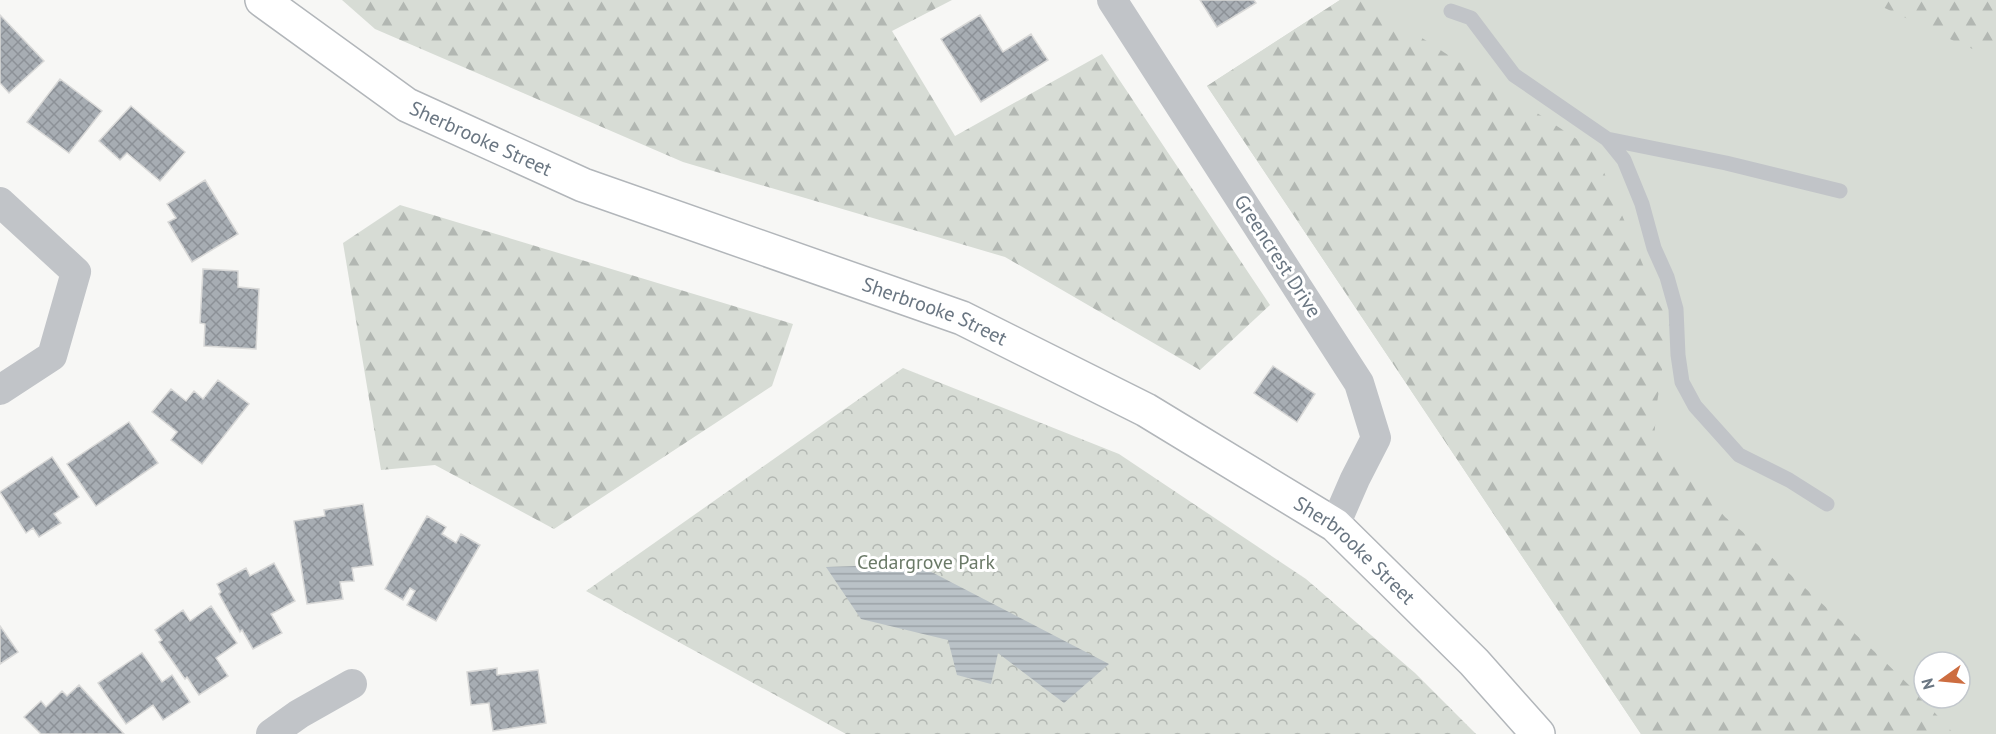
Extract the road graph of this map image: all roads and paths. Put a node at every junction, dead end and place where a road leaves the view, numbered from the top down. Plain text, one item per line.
1 (262, 0) edge
2 (1112, 0) edge
3 (1451, 11) dead end
4 (1607, 139) junction
5 (1840, 191) dead end
6 (0, 202) edge
7 (0, 390) edge
8 (1827, 504) dead end
9 (1335, 525) junction
10 (352, 684) dead end
11 (271, 734) edge
12 (1538, 734) edge

1 - 9 main road, Sherbrooke Street
2 - 9 street, Greencrest Drive
3 - 4 lane
4 - 5 lane
4 - 8 lane
6 - 7 street
9 - 12 main road, Sherbrooke Street
10 - 11 street

